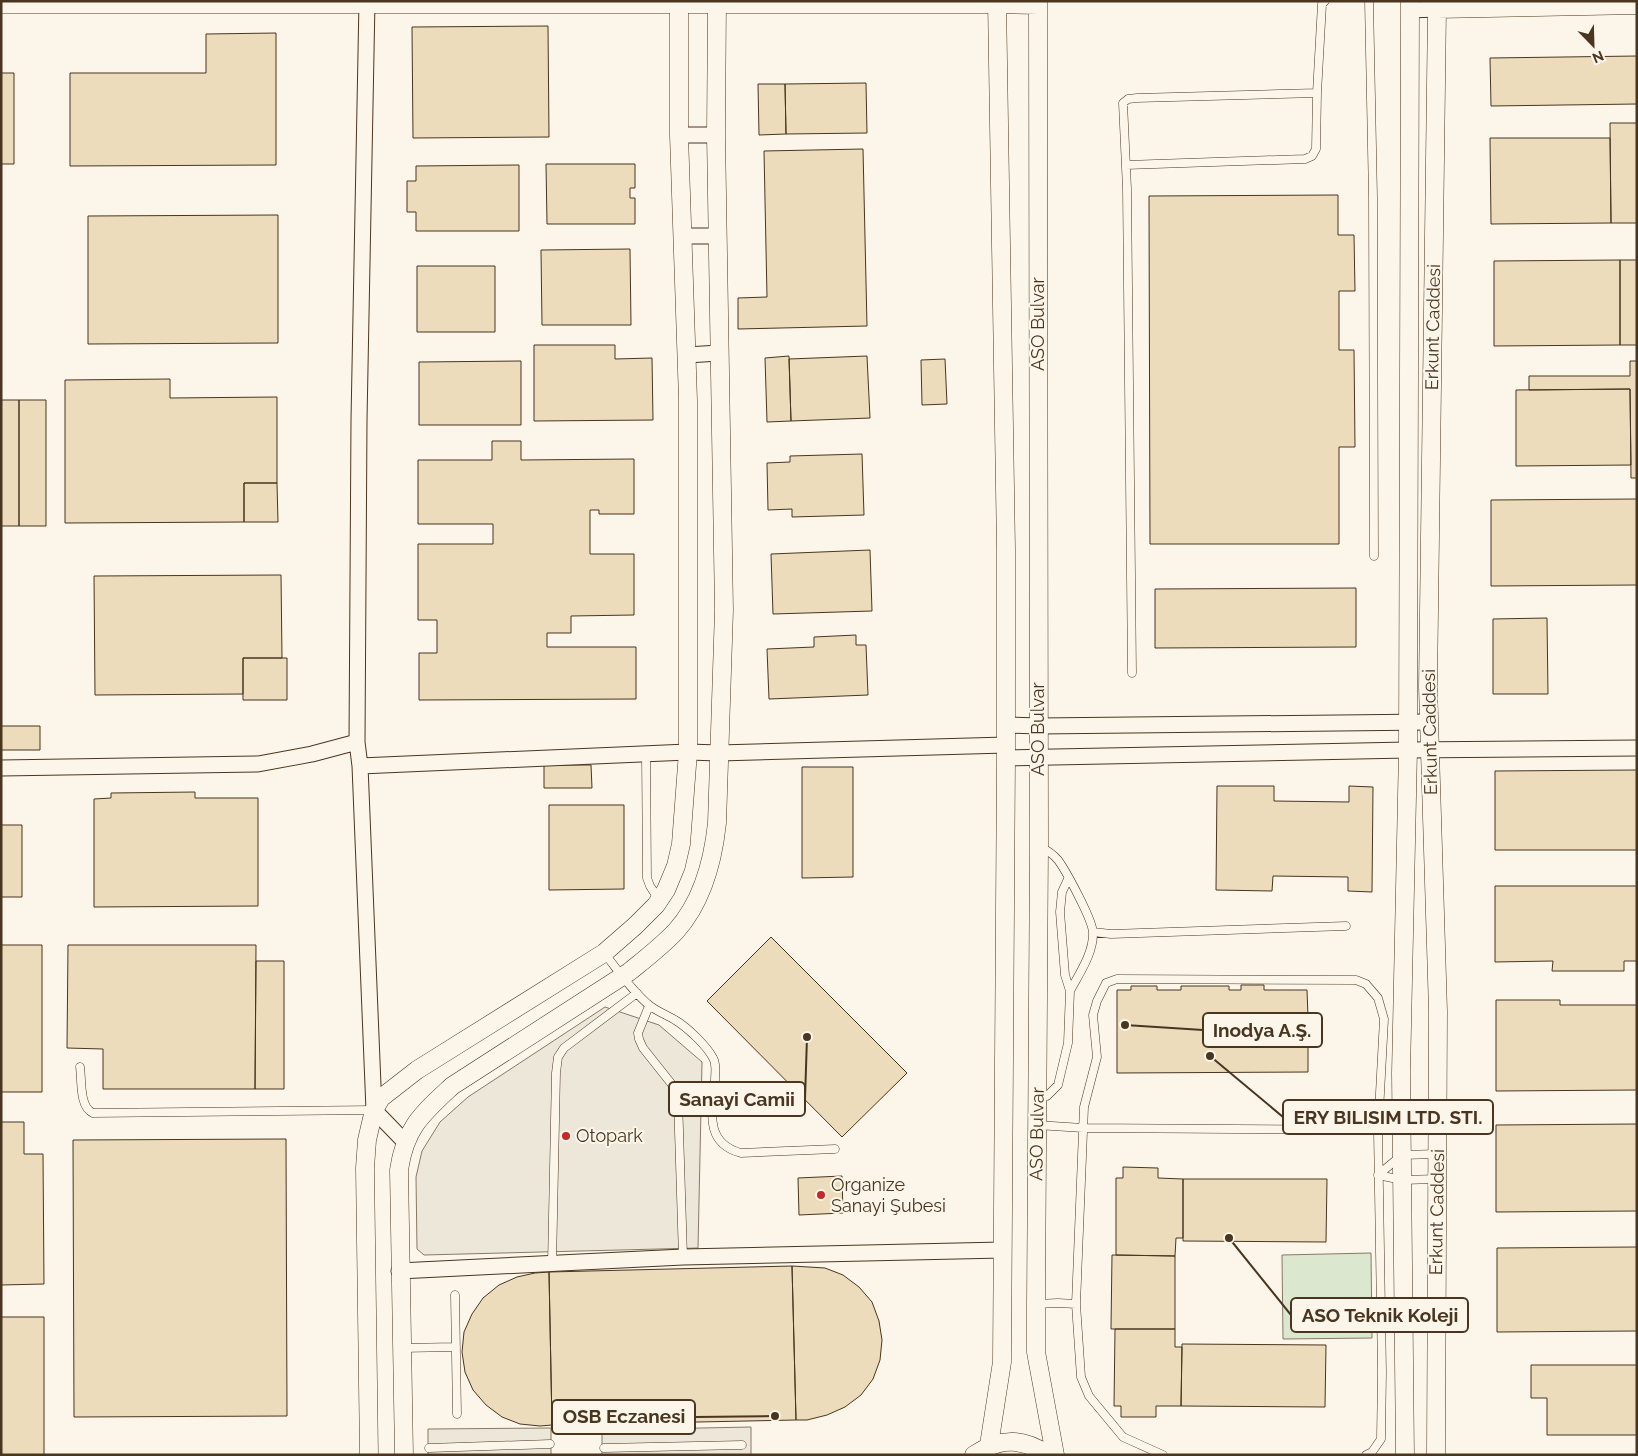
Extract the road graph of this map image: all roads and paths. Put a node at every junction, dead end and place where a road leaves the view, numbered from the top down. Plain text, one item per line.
1 (1325, 1) edge
2 (1369, 1) edge
3 (367, 2) edge
4 (679, 2) edge
5 (717, 2) edge
6 (997, 2) edge
7 (1038, 3) edge
8 (1, 4) edge
9 (1437, 5) edge
10 (1410, 6) edge
11 (1637, 6) edge
12 (1317, 93) junction
13 (679, 135) junction
14 (716, 135) junction
15 (1126, 165) junction
16 (682, 236) junction
17 (718, 236) junction
18 (719, 353) junction
19 (687, 356) junction
20 (1374, 556) dead end
21 (1132, 674) dead end
22 (1407, 722) junction
23 (1430, 722) junction
24 (1006, 725) junction
25 (1038, 726) junction
26 (357, 742) junction
27 (1637, 748) edge
28 (1408, 750) junction
29 (1430, 750) junction
30 (688, 752) junction
31 (1006, 752) junction
32 (719, 753) junction
33 (646, 754) junction
34 (1038, 758) junction
35 (360, 766) junction
36 (1, 768) edge
37 (1039, 846) junction
38 (1068, 879) junction
39 (659, 900) junction
40 (1346, 926) dead end
41 (1094, 932) junction
42 (604, 953) junction
43 (622, 976) junction
44 (1070, 991) junction
45 (637, 993) junction
46 (650, 1006) junction
47 (80, 1067) dead end
48 (1038, 1097) junction
49 (374, 1110) junction
50 (1037, 1125) junction
51 (1083, 1128) junction
52 (1378, 1130) junction
53 (405, 1142) junction
54 (834, 1150) dead end
55 (1402, 1154) junction
56 (1437, 1154) junction
57 (1378, 1175) junction
58 (1437, 1179) junction
59 (1402, 1180) junction
60 (1004, 1250) junction
61 (682, 1258) junction
62 (552, 1264) junction
63 (400, 1271) junction
64 (454, 1295) dead end
65 (1036, 1304) junction
66 (1076, 1304) junction
67 (456, 1347) junction
68 (401, 1348) junction
69 (457, 1414) dead end
70 (550, 1444) dead end
71 (742, 1445) dead end
72 (989, 1445) junction
73 (489, 1446) junction
74 (428, 1448) dead end
75 (604, 1448) dead end
76 (678, 1450) edge
77 (369, 1455) edge
78 (404, 1455) edge
79 (489, 1455) edge
80 (974, 1455) edge
81 (1048, 1455) edge
82 (1055, 1455) edge
83 (1163, 1455) edge
84 (1366, 1455) edge
85 (1406, 1455) edge
86 (1436, 1455) edge

1 - 12 lane
2 - 20 lane
3 - 4 street
3 - 8 street
3 - 26 street
4 - 5 street
4 - 13 street
5 - 6 street
5 - 14 street
6 - 7 street
6 - 24 street, ASO Bulvar
7 - 25 street, ASO Bulvar
9 - 10 street
9 - 11 street
9 - 23 street, Erkunt Caddesi
10 - 22 street
12 - 15 lane
12 - 15 lane
13 - 14 street
13 - 16 street
14 - 17 street
15 - 21 lane
16 - 17 street
16 - 19 street
17 - 18 street
18 - 19 street
18 - 32 street
19 - 30 street
22 - 23 street
22 - 25 street
22 - 28 street
23 - 29 street, Erkunt Caddesi
24 - 25 street
24 - 31 street, ASO Bulvar
25 - 34 street, ASO Bulvar
26 - 35 street
26 - 36 street
27 - 29 street
28 - 29 street
28 - 34 street
28 - 55 street
29 - 56 street, Erkunt Caddesi
30 - 32 street
30 - 33 street
30 - 39 street
31 - 32 street
31 - 34 street
31 - 60 street, ASO Bulvar
32 - 43 street
33 - 35 street
33 - 39 lane
34 - 37 street, ASO Bulvar
35 - 49 street
37 - 38 lane
37 - 48 street, ASO Bulvar
38 - 41 lane
38 - 44 lane
39 - 42 street
40 - 41 lane
41 - 44 lane
42 - 43 lane
42 - 49 street
43 - 45 lane
43 - 53 street
44 - 48 lane
45 - 46 lane
45 - 62 lane
46 - 54 lane
46 - 61 lane
47 - 49 lane
48 - 50 street, ASO Bulvar
49 - 53 street
49 - 77 street
50 - 51 lane
50 - 65 street, ASO Bulvar
51 - 52 lane
51 - 52 lane
51 - 66 lane
52 - 57 lane
53 - 63 street
55 - 56 lane
55 - 57 lane
55 - 59 street
56 - 58 street, Erkunt Caddesi
57 - 59 lane
57 - 84 lane
58 - 59 lane
58 - 86 street, Erkunt Caddesi
59 - 85 street
60 - 61 street
60 - 72 street, ASO Bulvar
61 - 62 street
62 - 63 street
63 - 68 street
64 - 67 lane
65 - 66 lane
65 - 82 street, ASO Bulvar
66 - 83 lane
67 - 68 lane
67 - 69 lane
68 - 78 street
70 - 73 lane
71 - 76 lane
72 - 80 street
72 - 81 street
73 - 74 lane
73 - 79 lane
75 - 76 lane

